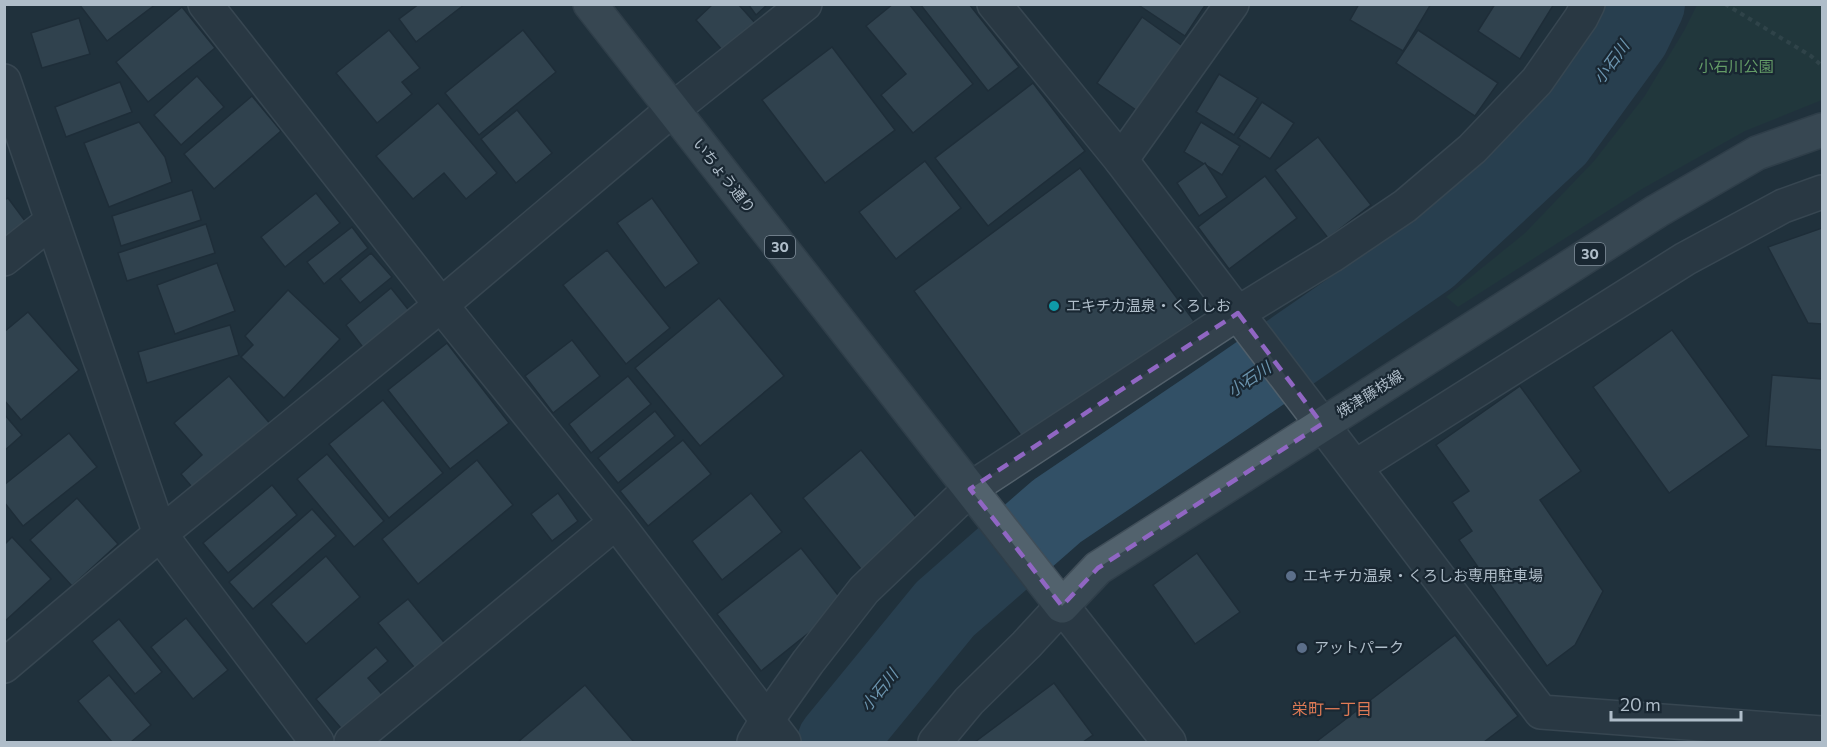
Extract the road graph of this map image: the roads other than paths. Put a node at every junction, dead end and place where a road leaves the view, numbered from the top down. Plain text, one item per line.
1 (205, 4) edge
2 (590, 4) edge
3 (805, 4) edge
4 (994, 4) edge
5 (1232, 4) edge
6 (1588, 4) edge
7 (4, 81) edge
8 (672, 110) junction
9 (1822, 130) edge
10 (1120, 160) junction
11 (1822, 192) edge
12 (51, 221) junction
13 (4, 260) edge
14 (441, 305) junction
15 (1241, 317) junction
16 (1315, 414) junction
17 (1355, 467) junction
18 (970, 489) junction
19 (616, 522) junction
20 (160, 534) junction
21 (1062, 606) junction
22 (4, 666) edge
23 (1822, 733) edge
24 (768, 735) edge
25 (317, 742) edge
26 (351, 742) edge
27 (935, 742) edge
28 (1169, 742) edge

1 - 14 street
2 - 8 main road, いちょう通り / 30
3 - 8 street
4 - 10 street
5 - 10 street
6 - 15 street
7 - 12 street
8 - 14 street
8 - 18 main road, いちょう通り / 30
9 - 16 main road, 焼津藤枝線 / 30
10 - 15 street
11 - 17 street
12 - 13 street
12 - 20 street
14 - 19 street
14 - 20 street
15 - 16 street
15 - 18 street
16 - 17 street
16 - 21 main road, 焼津藤枝線 / 30
17 - 23 street
18 - 21 main road, 30
18 - 24 street
19 - 24 street
19 - 26 street
20 - 22 street
20 - 25 street
21 - 27 street
21 - 28 street

